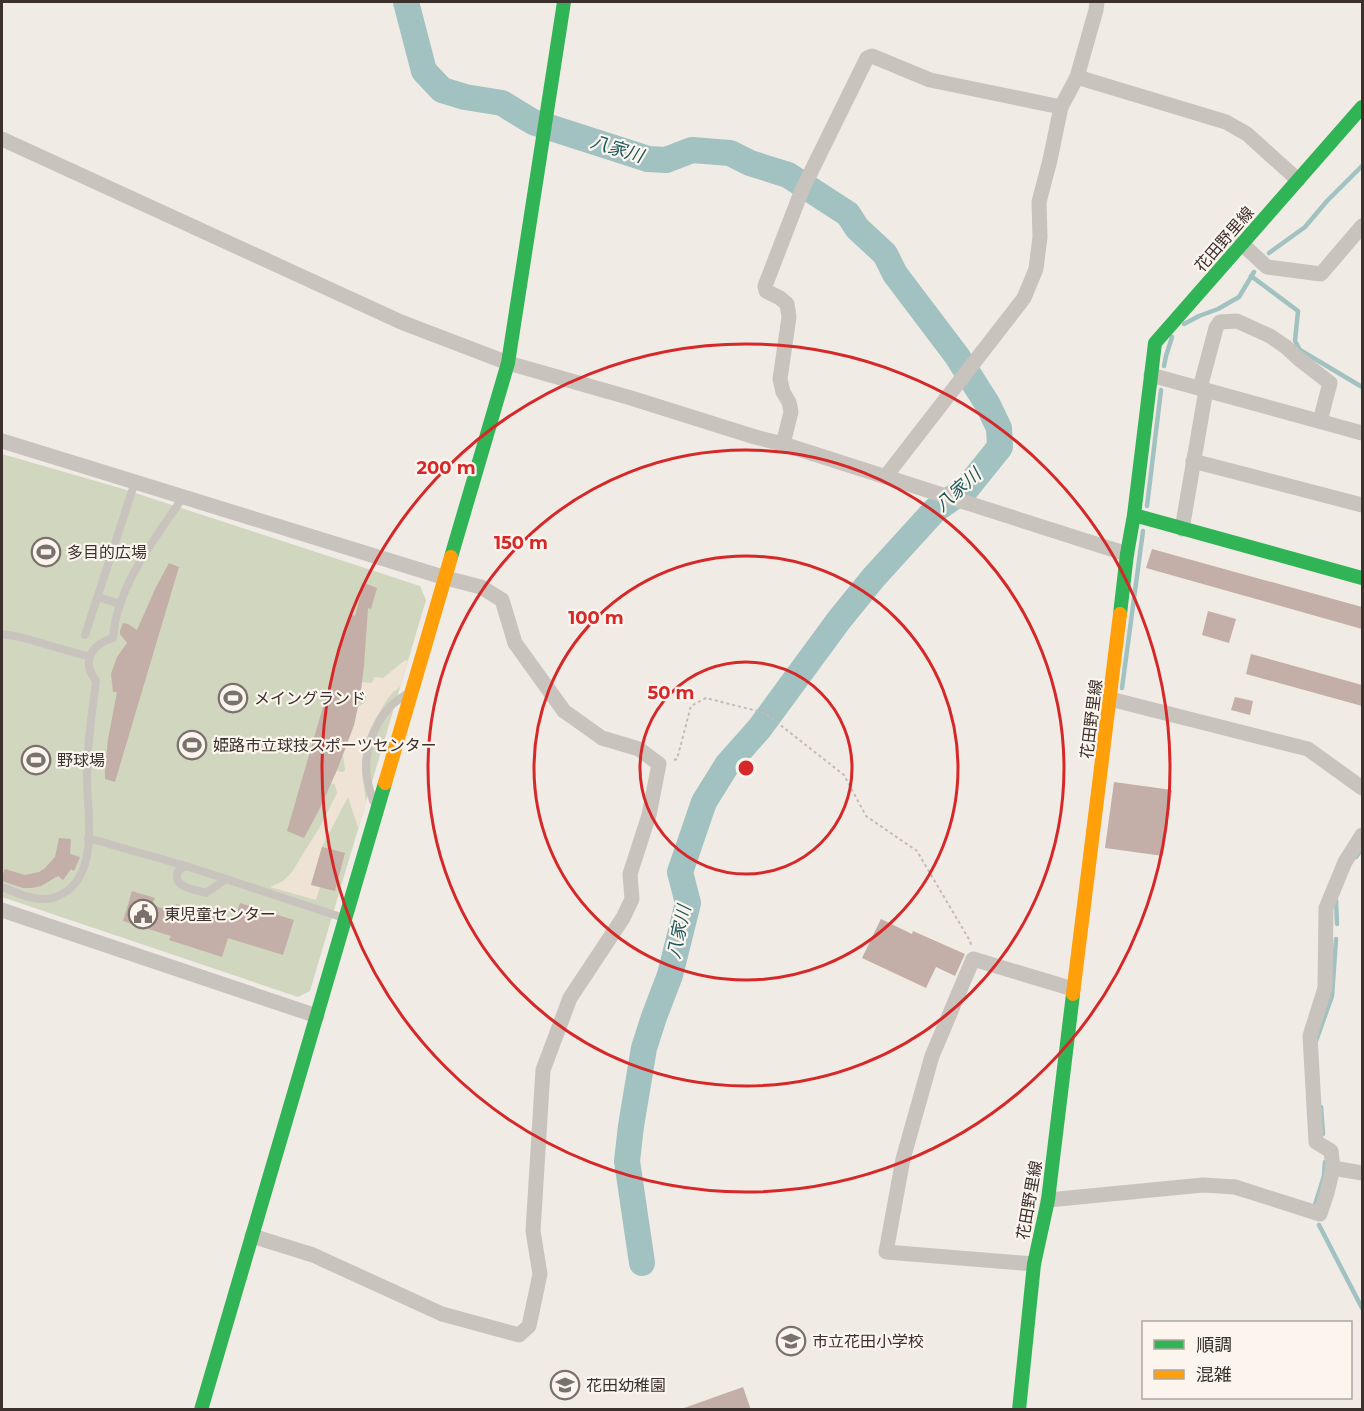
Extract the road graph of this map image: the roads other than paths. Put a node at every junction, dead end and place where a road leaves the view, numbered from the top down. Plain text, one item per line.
1 (564, 2) edge
2 (1097, 2) edge
3 (1077, 77) junction
4 (1061, 107) junction
5 (1362, 107) edge
6 (2, 140) edge
7 (1298, 180) junction
8 (1362, 226) edge
9 (1242, 244) junction
10 (508, 363) junction
11 (1151, 375) junction
12 (1203, 389) junction
13 (1320, 422) junction
14 (1362, 433) edge
15 (2, 441) edge
16 (783, 444) junction
17 (1193, 461) junction
18 (886, 476) junction
19 (135, 482) junction
20 (183, 497) junction
21 (1362, 505) edge
22 (1134, 515) junction
23 (1182, 529) junction
24 (1127, 554) junction
25 (446, 578) junction
26 (1362, 578) edge
27 (98, 597) junction
28 (120, 604) junction
29 (2, 634) edge
30 (85, 634) dead end
31 (90, 657) junction
32 (413, 689) junction
33 (1110, 699) junction
34 (1362, 788) edge
35 (377, 814) junction
36 (1362, 835) edge
37 (88, 838) junction
38 (188, 866) junction
39 (226, 879) junction
40 (2, 887) edge
41 (2, 910) edge
42 (346, 918) junction
43 (1073, 989) junction
44 (317, 1016) junction
45 (1333, 1168) junction
46 (1362, 1173) edge
47 (1048, 1200) junction
48 (252, 1236) junction
49 (1034, 1264) junction
50 (201, 1410) edge
51 (1019, 1410) edge

1 - 10 street
2 - 3 street
3 - 4 street
3 - 7 street
4 - 16 street
4 - 18 street
5 - 7 street, 花田野里線
6 - 10 street
7 - 9 street, 花田野里線
8 - 9 street
9 - 11 street, 花田野里線
10 - 16 street
10 - 25 street
11 - 12 street
11 - 22 street, 花田野里線
12 - 13 street
12 - 13 street
12 - 17 street
13 - 14 street
15 - 19 street
16 - 18 street
17 - 21 street
17 - 23 street
18 - 24 street
19 - 20 street
19 - 27 lane
20 - 25 street
20 - 28 lane
22 - 23 street
22 - 24 street, 花田野里線
23 - 26 street
24 - 33 street, 花田野里線
25 - 32 street
25 - 48 street
27 - 28 lane
27 - 30 lane
28 - 31 lane
29 - 31 lane
31 - 37 lane
32 - 35 street
32 - 35 lane
33 - 34 street
33 - 43 street, 花田野里線
35 - 42 street
36 - 45 street
37 - 38 lane
37 - 40 lane
38 - 39 lane
38 - 39 lane
39 - 42 lane
41 - 44 street
42 - 44 street
43 - 47 street, 花田野里線
43 - 49 street
44 - 48 street
45 - 46 street
45 - 47 street
47 - 49 street, 花田野里線
48 - 50 street
49 - 51 street, 花田野里線

